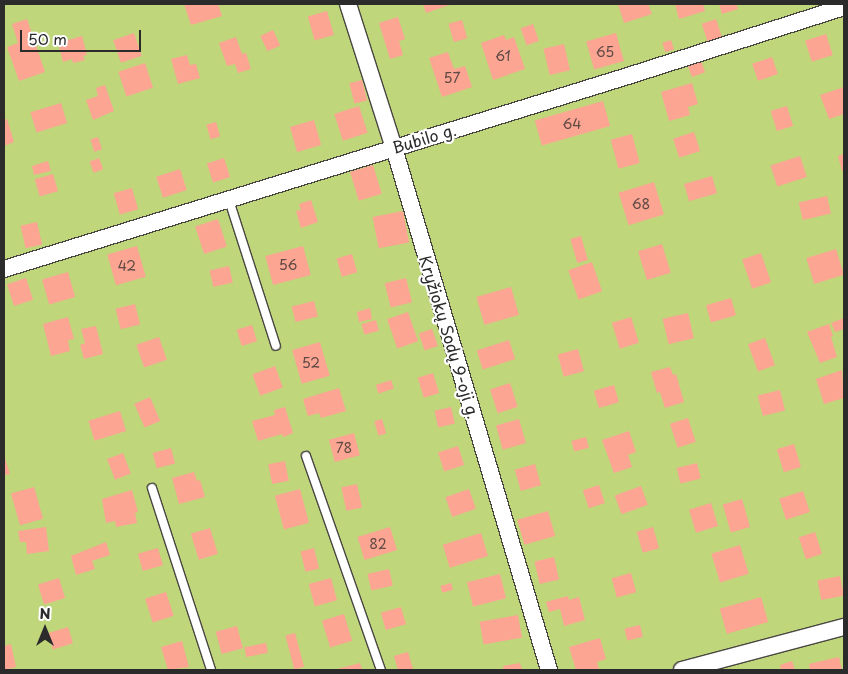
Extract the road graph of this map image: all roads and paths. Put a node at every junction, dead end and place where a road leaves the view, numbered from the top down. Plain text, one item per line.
1 (348, 4) edge
2 (844, 7) edge
3 (394, 148) junction
4 (229, 200) junction
5 (4, 269) edge
6 (276, 346) dead end
7 (306, 456) dead end
8 (152, 488) dead end
9 (844, 627) edge
10 (211, 670) edge
11 (380, 670) edge
12 (549, 670) edge
13 (682, 670) edge

1 - 3 street, Kryžiokų Sodų 9-oji g.
2 - 3 street, Bubilo g.
3 - 4 street, Bubilo g.
3 - 12 street, Kryžiokų Sodų 9-oji g.
4 - 5 street, Bubilo g.
4 - 6 lane
7 - 11 lane
8 - 10 lane
9 - 13 street

